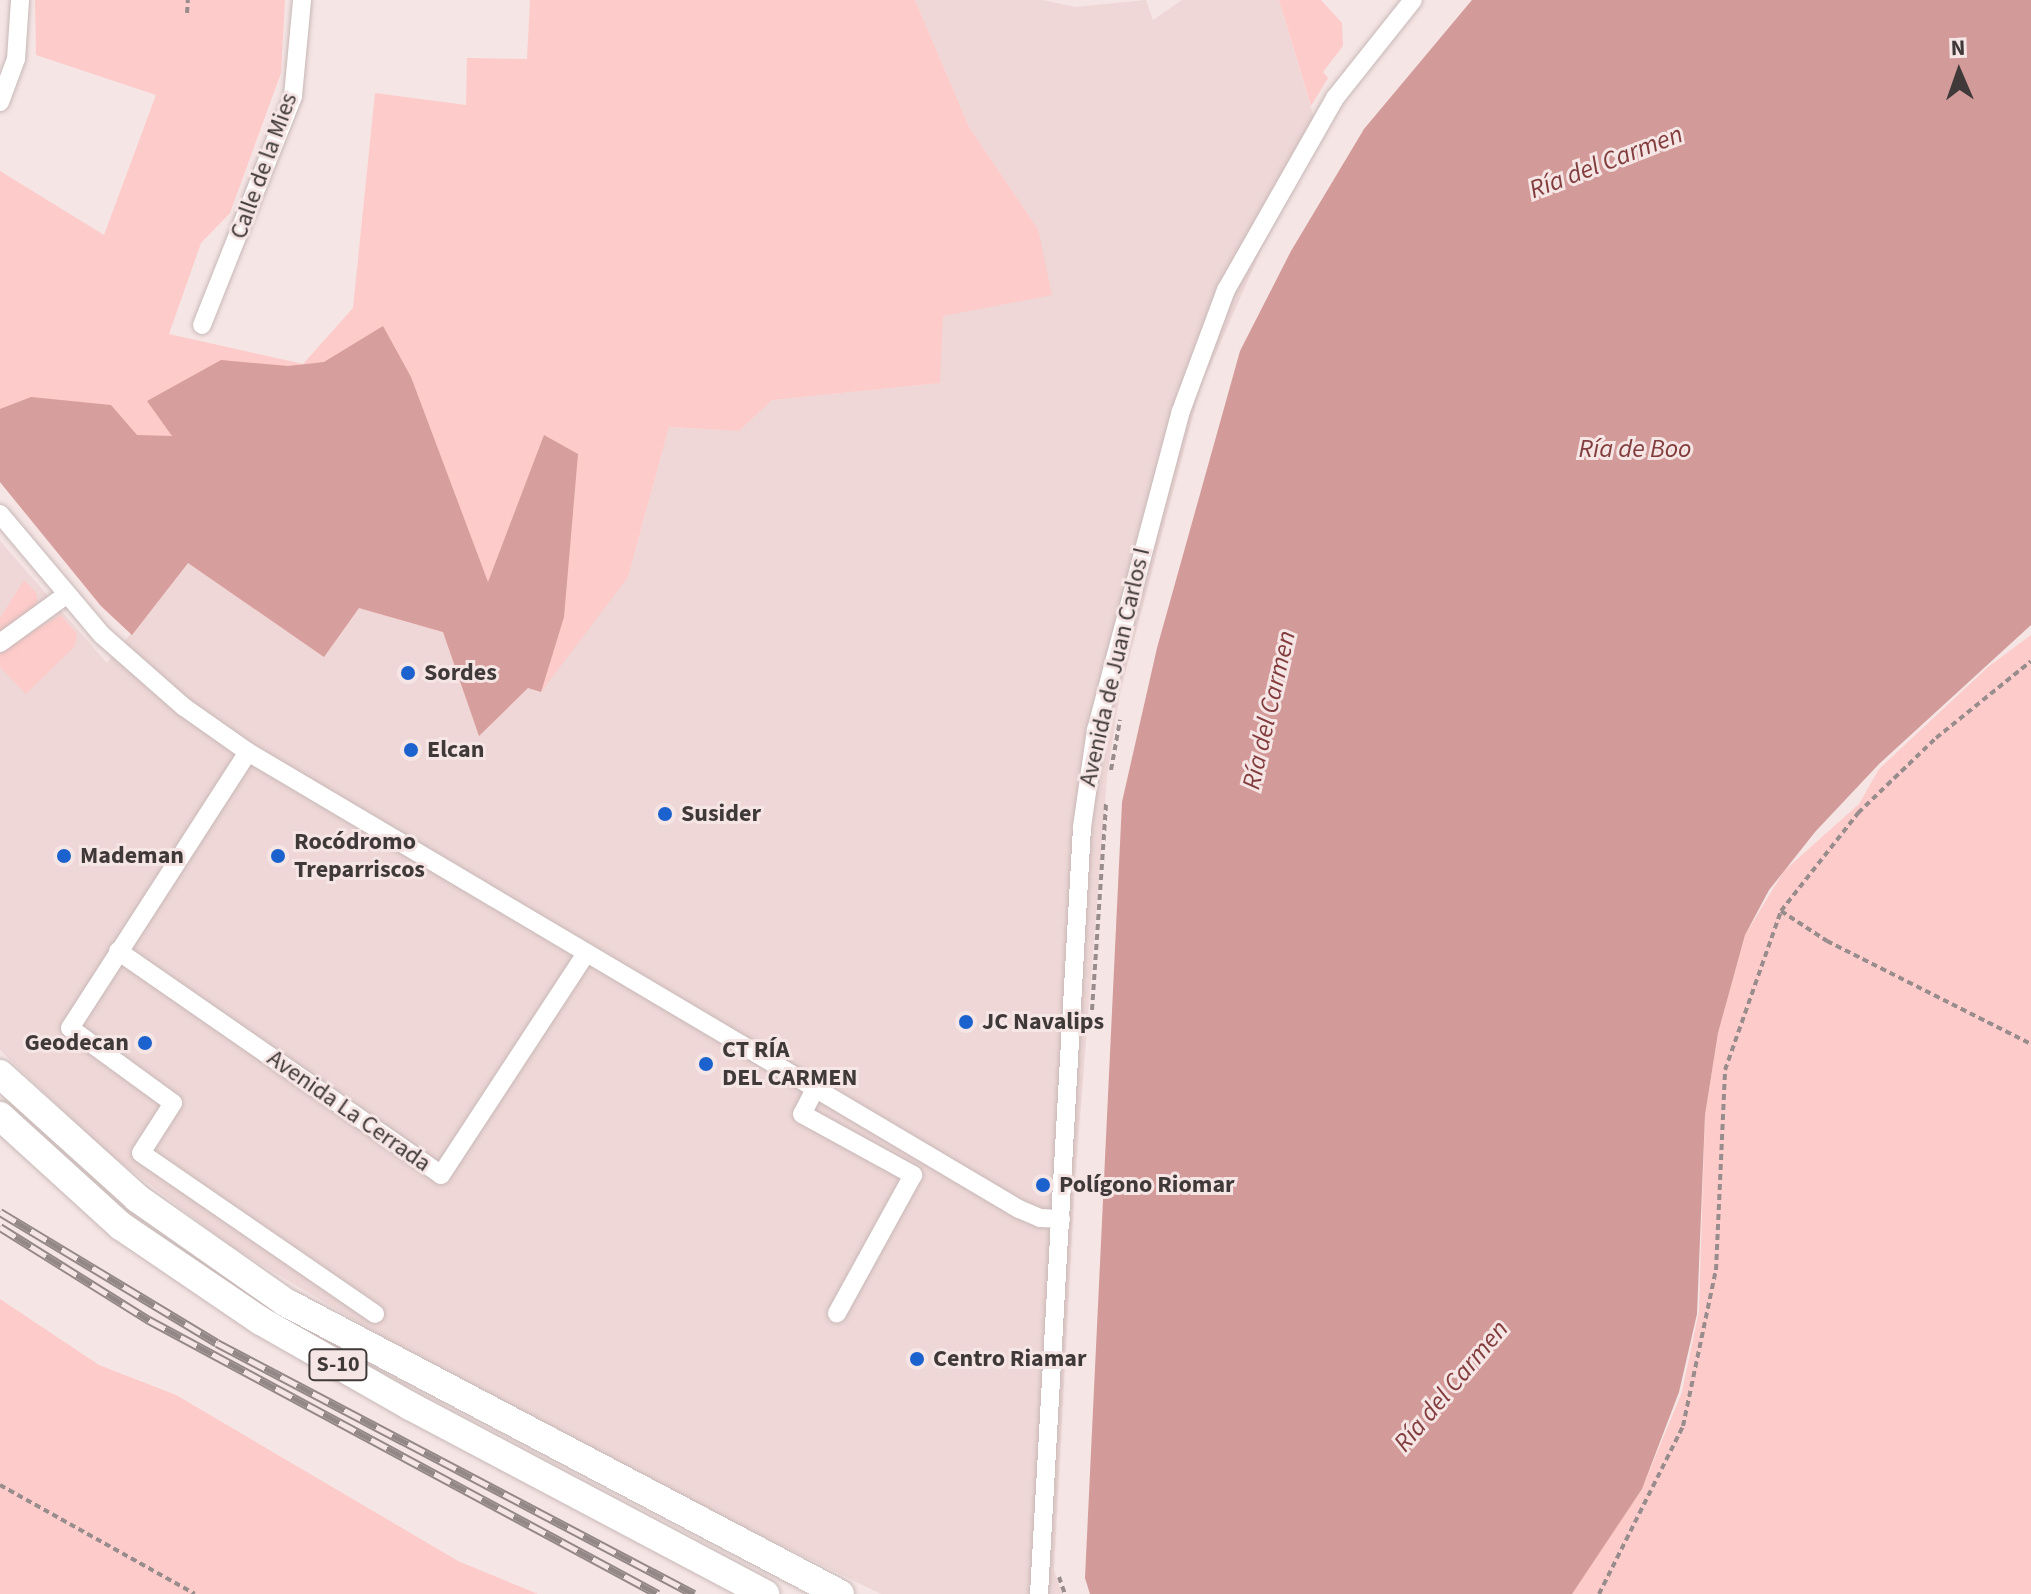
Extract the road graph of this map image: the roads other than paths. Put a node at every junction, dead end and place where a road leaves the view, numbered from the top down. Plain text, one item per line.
1 (20, 0) edge
2 (302, 0) edge
3 (1413, 0) edge
4 (0, 102) edge
5 (202, 325) dead end
6 (0, 514) edge
7 (66, 595) junction
8 (0, 643) edge
9 (248, 752) junction
10 (118, 951) junction
11 (586, 953) junction
12 (0, 1074) edge
13 (815, 1089) junction
14 (0, 1116) edge
15 (1061, 1219) junction
16 (837, 1313) dead end
17 (375, 1314) dead end
18 (765, 1594) edge
19 (840, 1594) edge
20 (1039, 1594) edge

1 - 4 street
2 - 5 street, Calle de la Mies
3 - 15 street, Avenida de Juan Carlos I
6 - 7 street
7 - 8 street
7 - 9 street
9 - 10 street
9 - 11 street
10 - 11 street, Avenida La Cerrada
10 - 17 street
11 - 13 street
12 - 19 highway, S-10
13 - 15 street
13 - 16 street
14 - 18 highway, S-10
15 - 20 street, Avenida de Juan Carlos I

